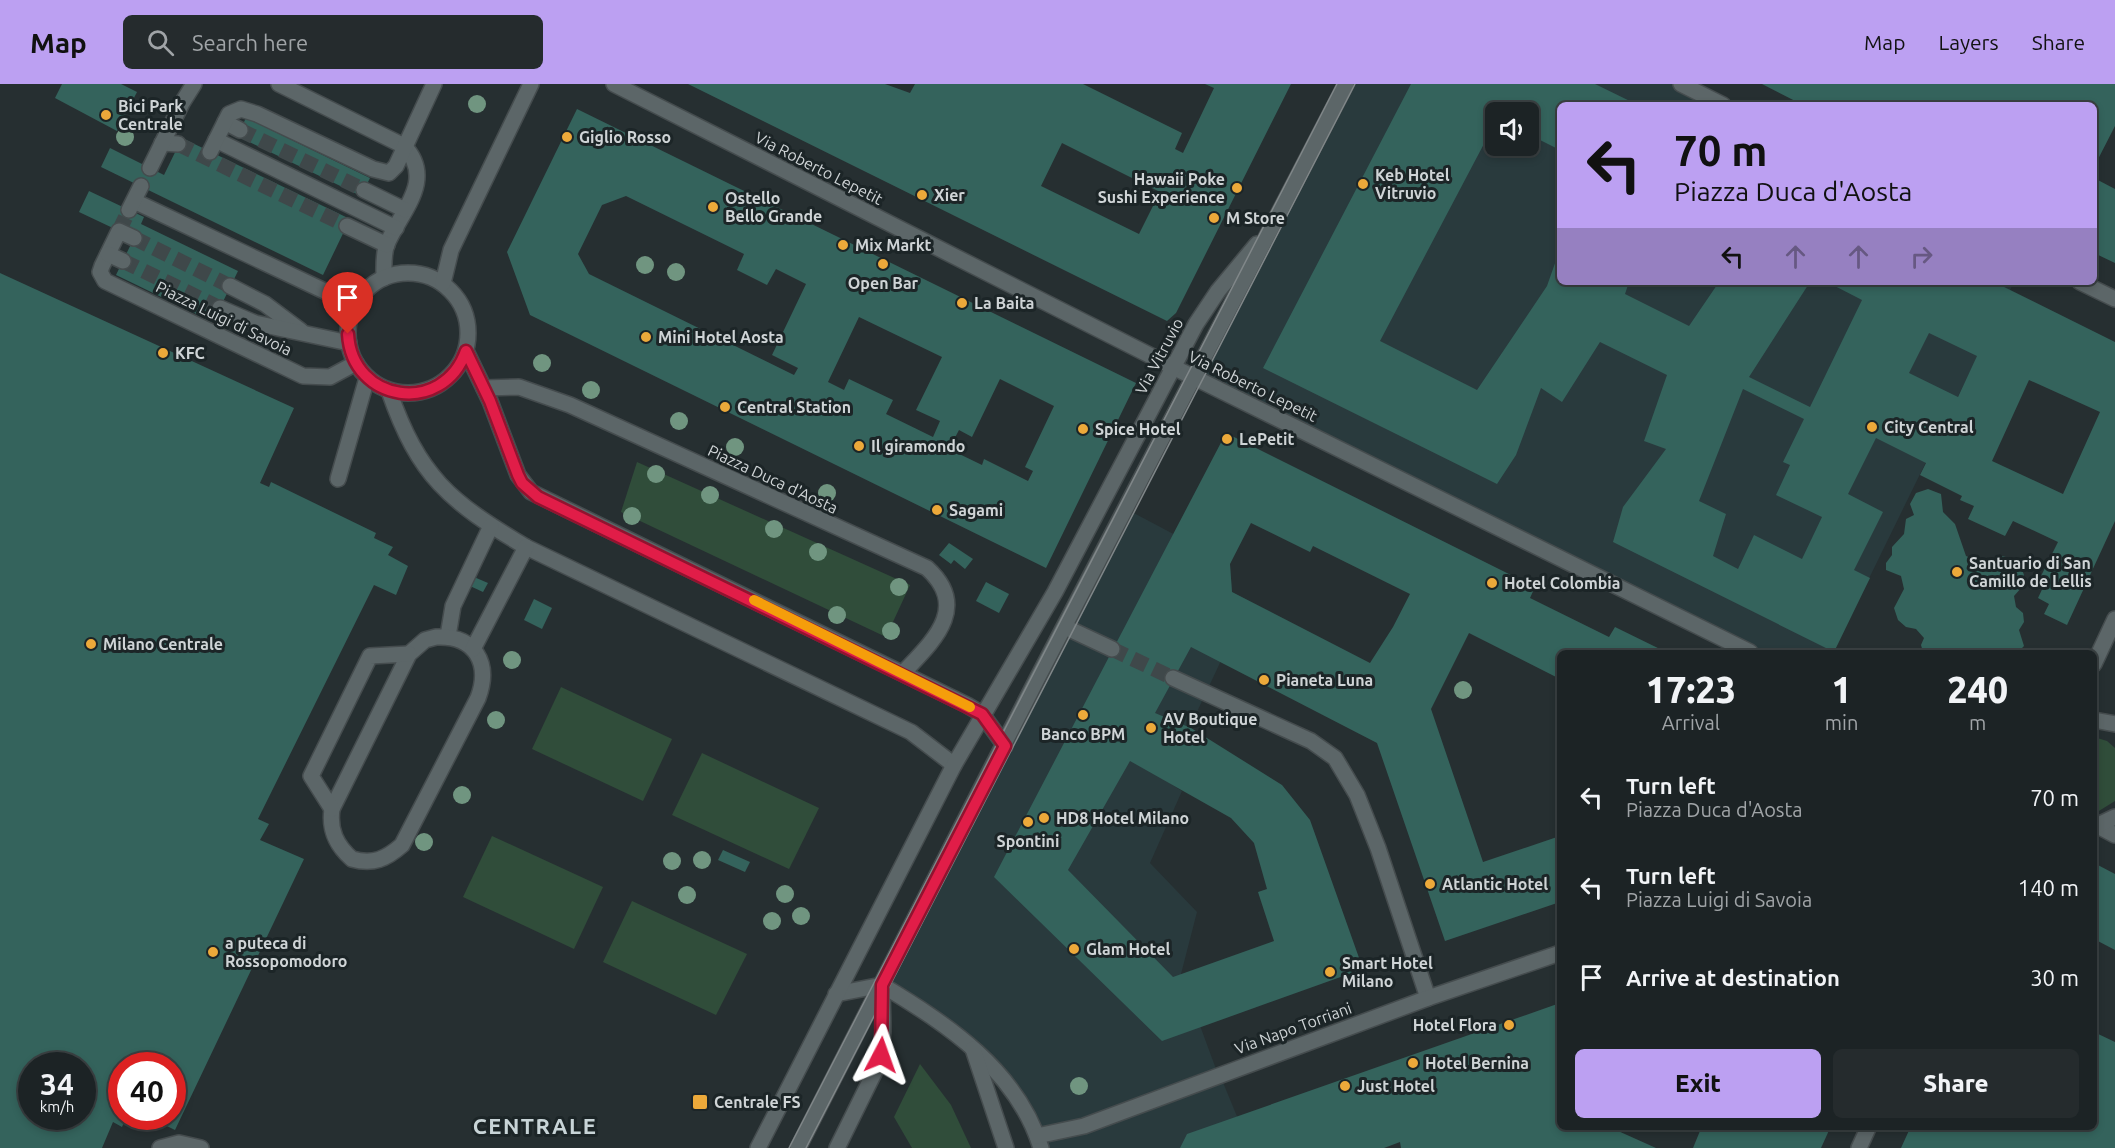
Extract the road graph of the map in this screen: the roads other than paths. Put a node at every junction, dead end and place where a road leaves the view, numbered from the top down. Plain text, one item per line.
1 (179, 84) edge
2 (194, 84) edge
3 (279, 84) edge
4 (434, 84) edge
5 (531, 84) edge
6 (614, 84) edge
7 (1346, 84) edge
8 (1681, 84) edge
9 (1699, 99) edge
10 (182, 103) junction
11 (225, 122) junction
12 (240, 130) tunnel mouth
13 (162, 143) junction
14 (178, 144) tunnel mouth
15 (404, 146) junction
16 (150, 168) dead end
17 (141, 186) dead end
18 (364, 190) tunnel mouth
19 (405, 210) junction
20 (1275, 220) junction
21 (347, 225) tunnel mouth
22 (396, 228) junction
23 (134, 238) tunnel mouth
24 (387, 245) junction
25 (108, 254) junction
26 (123, 261) tunnel mouth
27 (384, 278) junction
28 (443, 284) junction
29 (2086, 285) edge
30 (230, 286) tunnel mouth
31 (2115, 299) edge
32 (220, 308) tunnel mouth
33 (354, 309) junction
34 (303, 333) junction
35 (349, 343) junction
36 (466, 351) junction
37 (356, 363) junction
38 (1173, 367) junction
39 (1195, 377) junction
40 (368, 378) junction
41 (484, 388) junction
42 (389, 390) junction
43 (338, 479) dead end
44 (491, 526) junction
45 (526, 547) junction
46 (2115, 619) edge
47 (1065, 627) junction
48 (448, 636) junction
49 (1112, 648) tunnel mouth
50 (473, 649) junction
51 (1746, 650) edge
52 (409, 654) junction
53 (2097, 658) edge
54 (903, 673) junction
55 (1173, 678) tunnel mouth
56 (982, 714) junction
57 (2097, 721) edge
58 (2115, 724) edge
59 (1005, 746) junction
60 (954, 765) junction
61 (332, 809) junction
62 (2115, 817) edge
63 (2097, 826) edge
64 (2097, 826) edge
65 (2115, 834) edge
66 (1557, 954) edge
67 (882, 985) junction
68 (836, 994) junction
69 (1428, 998) junction
70 (973, 1048) junction
71 (1867, 1130) edge
72 (1039, 1142) edge
73 (160, 1148) edge
74 (201, 1148) edge
75 (758, 1148) edge
76 (798, 1148) edge
77 (837, 1148) edge
78 (1006, 1148) edge
79 (1859, 1148) edge

1 - 10 street
2 - 10 street
3 - 15 street
4 - 15 street
5 - 28 street
6 - 38 street, Via Roberto Lepetit
7 - 20 street, Via Vitruvio
8 - 9 street
10 - 13 street
11 - 12 street
11 - 15 street
11 - 22 street
13 - 14 street
13 - 16 street
15 - 19 street
17 - 33 street
18 - 19 street
19 - 22 street
20 - 38 street, Via Vitruvio
20 - 39 street, Via Vitruvio
21 - 24 street
22 - 24 street
23 - 25 street, Piazza Luigi di Savoia
24 - 27 street
25 - 26 street
25 - 37 street, Piazza Luigi di Savoia
27 - 28 street
27 - 33 street
28 - 36 street
29 - 31 street
30 - 34 street, Piazza Luigi di Savoia
32 - 34 street, Piazza Luigi di Savoia
33 - 35 street
34 - 35 street, Piazza Luigi di Savoia
35 - 37 street
36 - 41 street
36 - 42 street
37 - 40 street
38 - 39 street, Via Roberto Lepetit
38 - 56 street, Via Vitruvio
39 - 47 street, Via Vitruvio
39 - 51 street, Via Roberto Lepetit
40 - 42 street
40 - 43 street
41 - 54 street
41 - 54 street, Piazza Duca d'Aosta
42 - 44 street
44 - 45 street
44 - 48 street
45 - 50 street
45 - 60 street
46 - 53 street
47 - 49 street
47 - 59 street
48 - 50 street
48 - 52 street
50 - 61 street
52 - 61 street
52 - 61 street
54 - 56 street
55 - 69 street
56 - 59 street
56 - 60 street
57 - 58 street
59 - 67 street
60 - 68 street
62 - 63 street
64 - 65 street
66 - 69 street, Via Napo Torriani
67 - 68 street
67 - 70 street
67 - 76 street
67 - 77 street
68 - 75 street
69 - 72 street, Via Napo Torriani
70 - 72 street
70 - 78 street
71 - 79 street
73 - 74 street

